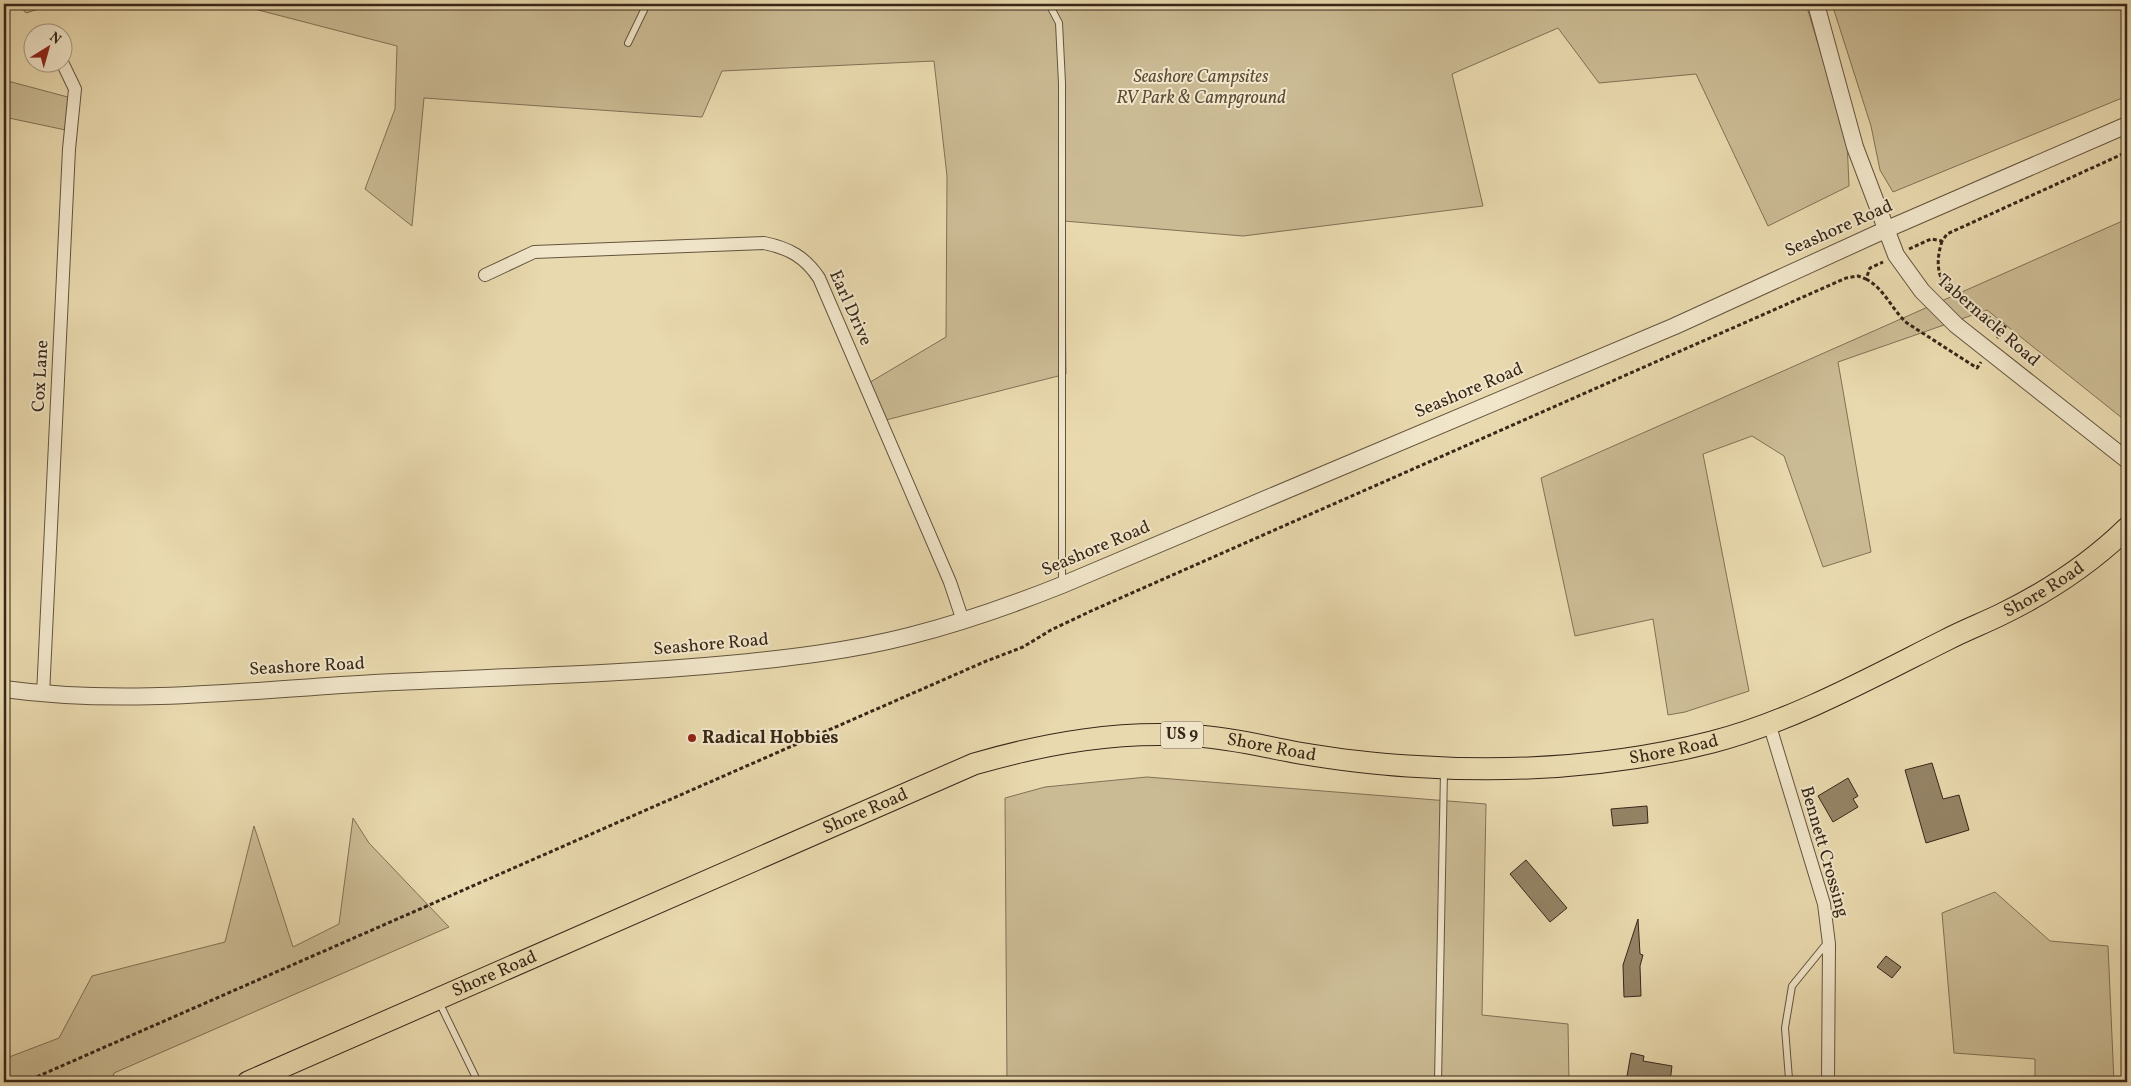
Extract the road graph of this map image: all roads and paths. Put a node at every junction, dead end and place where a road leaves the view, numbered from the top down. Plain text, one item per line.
1 (645, 4) edge
2 (1049, 4) edge
3 (1816, 4) edge
4 (628, 43) dead end
5 (67, 72) edge
6 (2127, 125) edge
7 (2127, 152) edge
8 (1885, 230) junction
9 (1931, 239) dead end
10 (1942, 241) junction
11 (1870, 268) dead end
12 (485, 275) dead end
13 (1866, 279) junction
14 (1989, 351) junction
15 (2127, 460) edge
16 (2127, 528) edge
17 (1062, 585) junction
18 (963, 621) junction
19 (4, 689) edge
20 (43, 695) junction
21 (1768, 723) junction
22 (1444, 768) junction
23 (1829, 940) junction
24 (437, 999) junction
25 (25, 1082) edge
26 (248, 1082) edge
27 (478, 1082) edge
28 (1438, 1082) edge
29 (1791, 1082) edge
30 (1828, 1082) edge

1 - 4 lane
2 - 17 lane
3 - 8 street, Tabernacle Road
5 - 20 street, Cox Lane
6 - 8 street, Seashore Road
7 - 10 path
8 - 14 street, Tabernacle Road
8 - 17 street, Seashore Road
9 - 10 path
10 - 14 path
11 - 13 path
12 - 18 street, Earl Drive
13 - 14 path
13 - 25 path
14 - 15 street, Tabernacle Road
16 - 21 main road, Shore Road / US 9
17 - 18 street, Seashore Road
18 - 20 street, Seashore Road
19 - 20 street, Seashore Road
21 - 22 main road, Shore Road / US 9
21 - 23 street, Bennett Crossing
22 - 24 main road, Shore Road / US 9
22 - 28 lane
23 - 29 lane
23 - 30 street, Bennett Crossing
24 - 26 main road, Shore Road / US 9
24 - 27 lane

